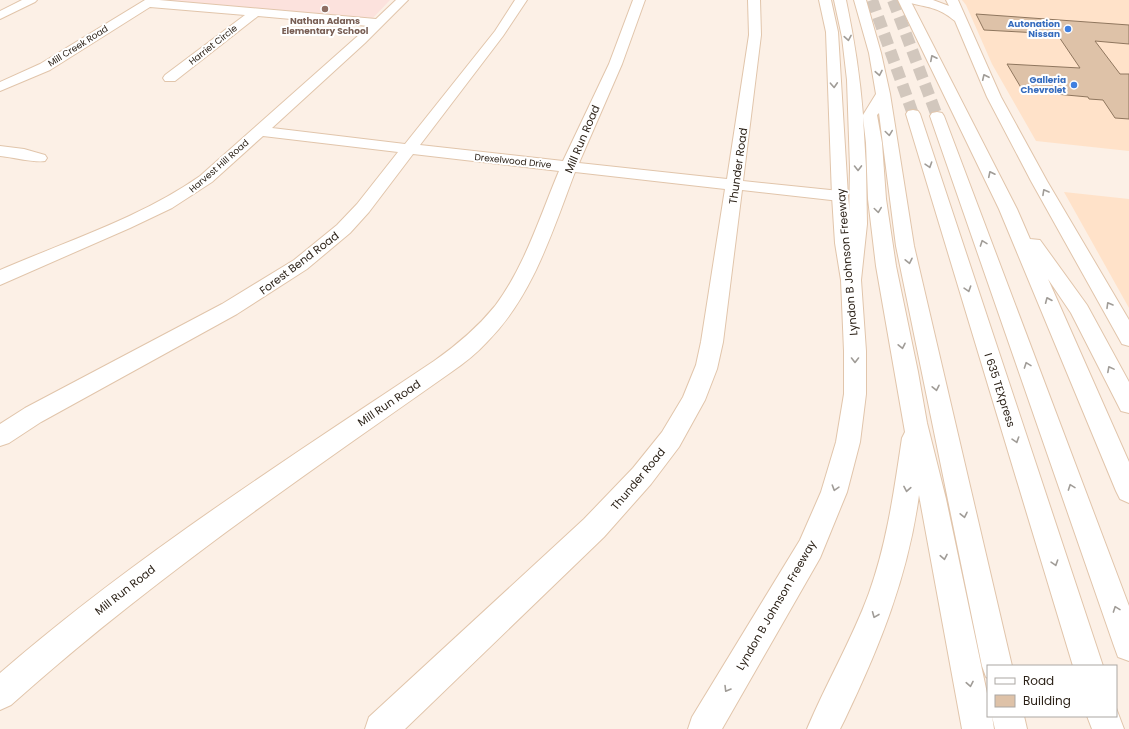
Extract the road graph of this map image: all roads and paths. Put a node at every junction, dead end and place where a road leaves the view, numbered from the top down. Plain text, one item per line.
1 (32, 0) edge
2 (402, 0) edge
3 (521, 0) edge
4 (638, 0) edge
5 (754, 0) edge
6 (826, 0) edge
7 (840, 0) edge
8 (860, 0) edge
9 (904, 0) edge
10 (911, 0) edge
11 (952, 0) edge
12 (150, 2) edge
13 (256, 12) junction
14 (0, 16) edge
15 (961, 20) junction
16 (379, 23) junction
17 (170, 78) dead end
18 (0, 87) edge
19 (884, 94) junction
20 (913, 114) tunnel mouth
21 (937, 116) tunnel mouth
22 (258, 131) junction
23 (410, 149) junction
24 (0, 151) edge
25 (39, 158) dead end
26 (569, 167) junction
27 (736, 184) junction
28 (840, 196) junction
29 (1008, 209) junction
30 (0, 278) edge
31 (851, 280) junction
32 (1129, 338) edge
33 (1129, 404) edge
34 (916, 423) junction
35 (0, 436) edge
36 (1107, 441) junction
37 (1129, 470) edge
38 (1129, 491) edge
39 (1129, 646) edge
40 (997, 665) edge
41 (1088, 665) edge
42 (0, 694) edge
43 (1008, 717) edge
44 (1103, 717) edge
45 (382, 729) edge
46 (704, 729) edge
47 (823, 729) edge
48 (978, 729) edge
49 (1011, 729) edge
50 (1108, 729) edge

1 - 14 main road
2 - 16 main road, Harvest Hill Road
3 - 23 main road, Forest Bend Road
4 - 26 main road, Mill Run Road
5 - 27 main road, Thunder Road
6 -> 28 main road, Lyndon B Johnson Freeway
7 -> 31 main road
8 -> 19 main road
29 -> 9 main road
10 - 15 main road
11 - 15 main road
12 - 13 main road
12 - 18 main road, Mill Creek Road
13 - 16 main road
13 - 17 main road, Harriet Circle
32 -> 15 main road
16 - 22 main road, Harvest Hill Road
19 -> 34 main road
19 -> 40 main road
20 -> 41 main road, I 635 TEXpress
39 -> 21 main road
22 - 23 main road, Drexelwood Drive
22 - 30 main road, Harvest Hill Road
23 - 26 main road, Drexelwood Drive
23 - 35 main road, Forest Bend Road
24 - 25 main road
26 - 27 main road, Drexelwood Drive
26 - 42 main road, Mill Run Road
27 - 28 main road, Drexelwood Drive
27 - 45 main road, Thunder Road
28 - 31 main road, Lyndon B Johnson Freeway
33 -> 29 main road
36 -> 29 main road
31 -> 46 main road, Lyndon B Johnson Freeway
34 -> 47 main road
34 -> 48 main road
36 - 37 main road
36 - 38 main road
43 - 49 main road
44 - 50 main road

